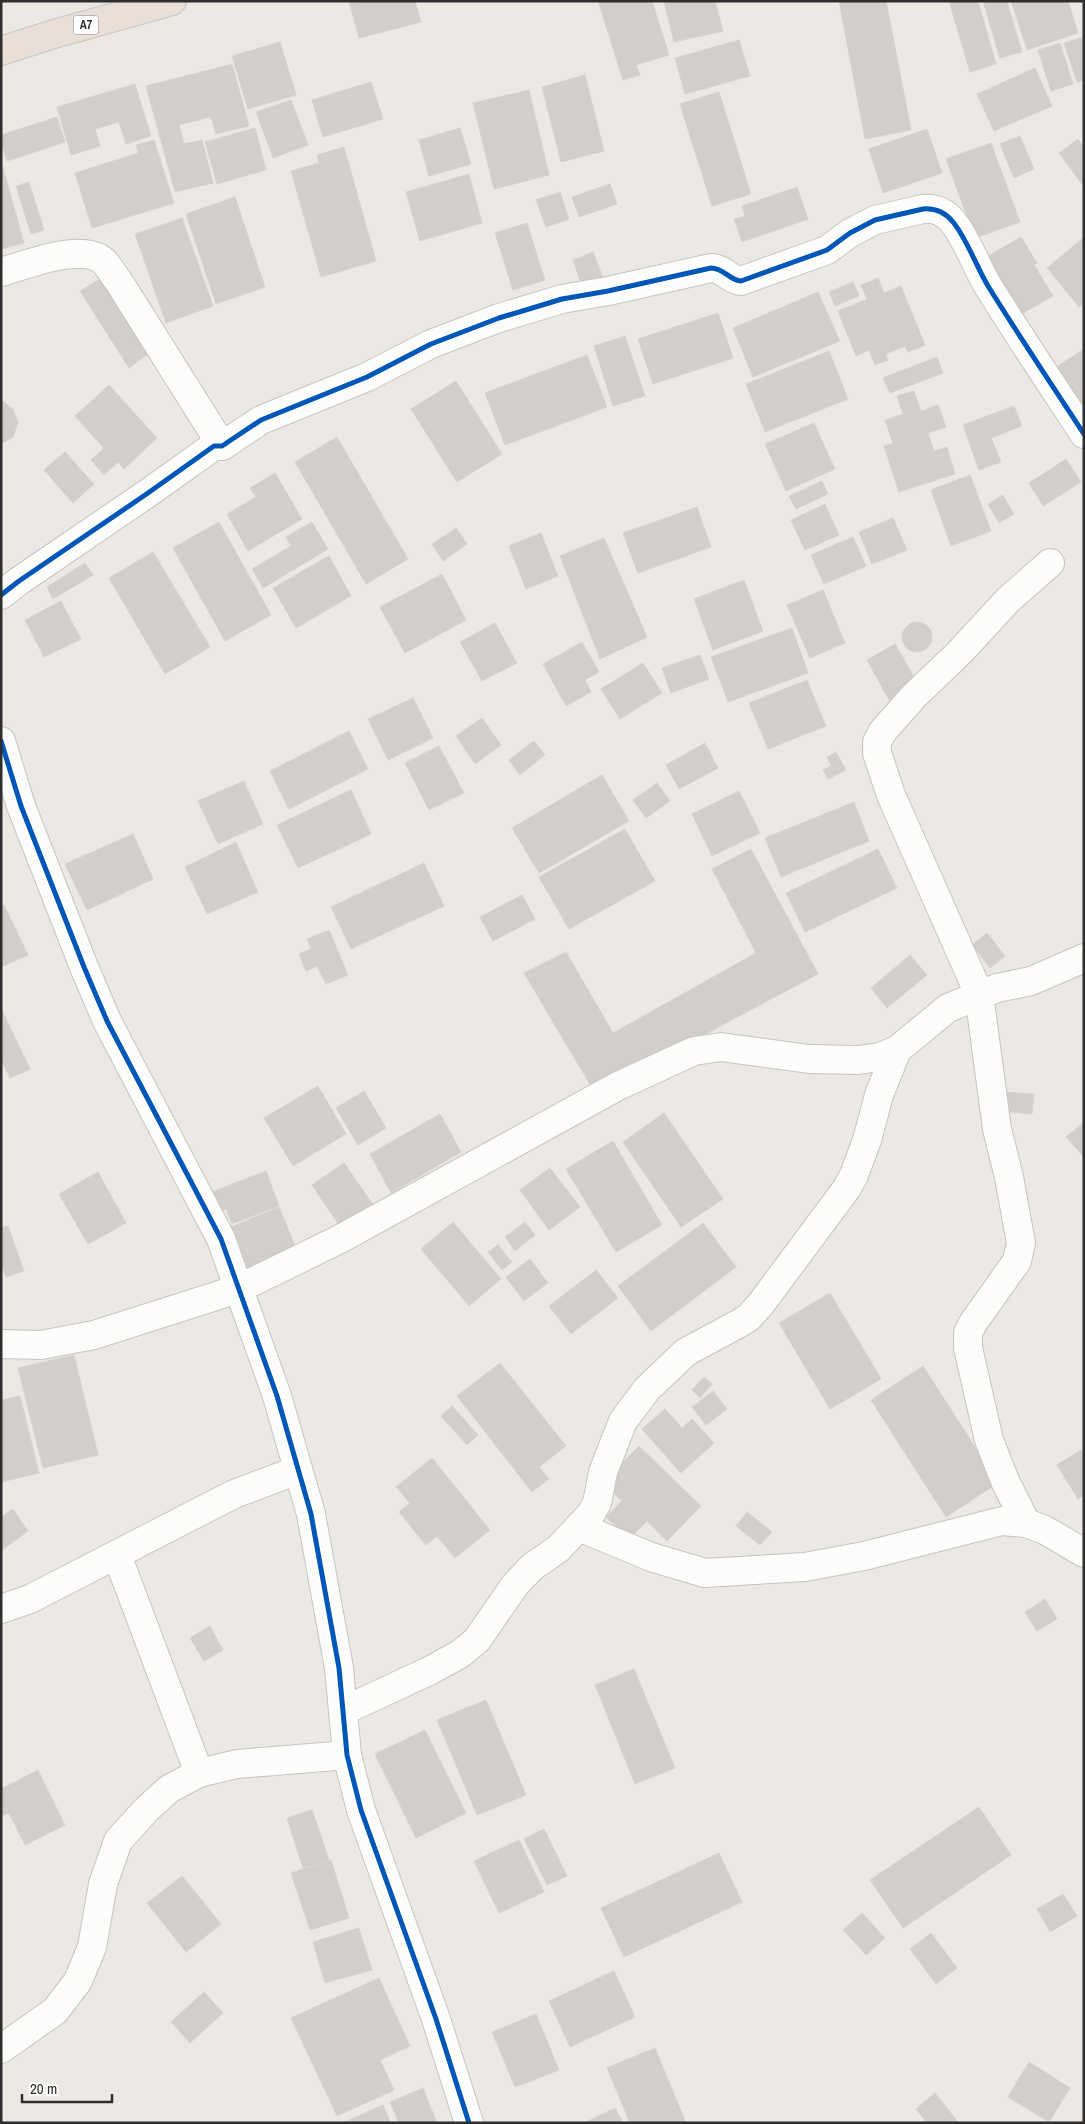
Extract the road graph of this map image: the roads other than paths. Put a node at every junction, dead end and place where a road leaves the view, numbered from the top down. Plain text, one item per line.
1 (172, 1) edge
2 (1, 51) edge
3 (1, 272) edge
4 (1084, 434) edge
5 (222, 446) junction
6 (1050, 563) dead end
7 (1, 595) edge
8 (1, 741) edge
9 (1084, 958) edge
10 (979, 994) junction
11 (897, 1050) junction
12 (238, 1289) junction
13 (1, 1344) edge
14 (298, 1470) junction
15 (1026, 1523) junction
16 (579, 1528) junction
17 (1084, 1553) edge
18 (117, 1555) junction
19 (1, 1610) edge
20 (343, 1711) junction
21 (347, 1755) junction
22 (199, 1773) junction
23 (1, 2049) edge
24 (469, 2123) edge

1 - 2 highway, A7
3 - 5 street
4 - 5 street
5 - 7 street
6 - 10 street
8 - 12 street
9 - 10 street
10 - 11 street
10 - 15 street
11 - 12 street
11 - 16 street
12 - 13 street
12 - 14 street
14 - 18 street
14 - 20 street
15 - 16 street
15 - 17 street
16 - 20 street
18 - 19 street
18 - 22 street
20 - 21 street
21 - 22 street
21 - 24 street
22 - 23 street

